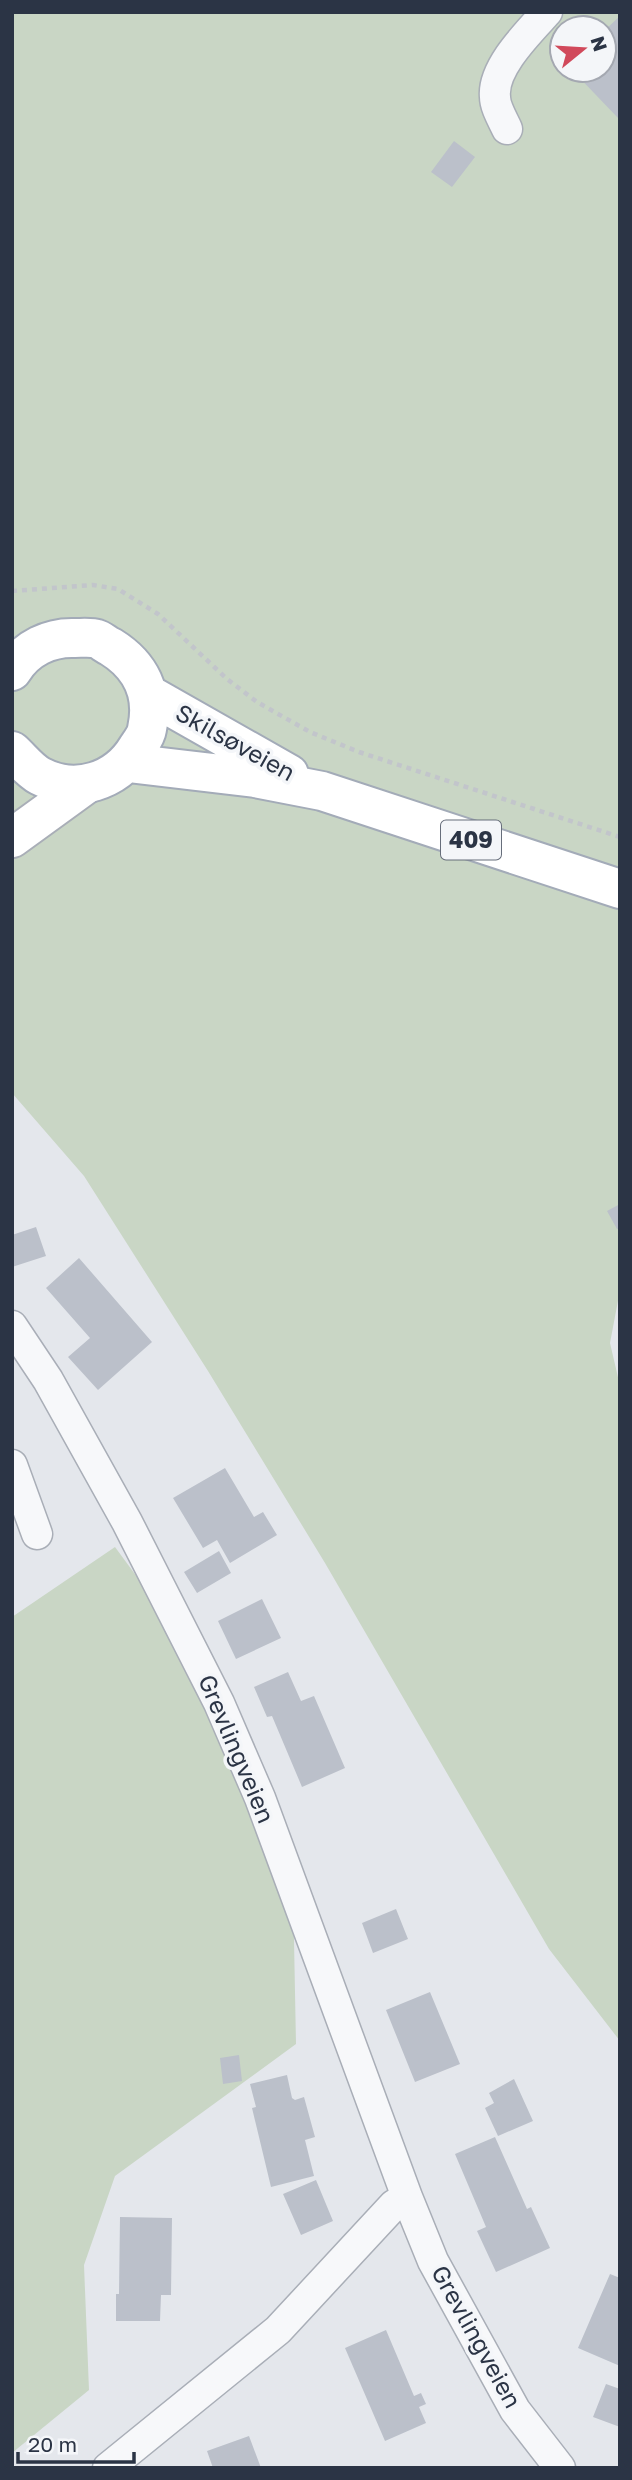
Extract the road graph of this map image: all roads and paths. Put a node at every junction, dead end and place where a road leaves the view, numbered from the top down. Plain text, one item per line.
1 (547, 12) edge
2 (507, 129) dead end
3 (12, 591) edge
4 (19, 656) edge
5 (148, 694) junction
6 (12, 751) edge
7 (128, 763) junction
8 (85, 785) junction
9 (322, 791) junction
10 (620, 837) edge
11 (12, 838) edge
12 (620, 889) edge
13 (12, 1326) edge
14 (12, 1465) edge
15 (37, 1534) dead end
16 (407, 2197) junction
17 (107, 2468) edge
18 (560, 2468) edge

1 - 2 street
3 - 10 path
4 - 5 main road
5 - 7 main road
5 - 9 main road, Skilsøveien / 409
6 - 8 main road
7 - 8 main road
7 - 9 main road, Skilsøveien / 409
8 - 11 main road
9 - 12 main road, Skilsøveien / 409
13 - 16 street, Grevlingveien
14 - 15 street
16 - 17 street
16 - 18 street, Grevlingveien

